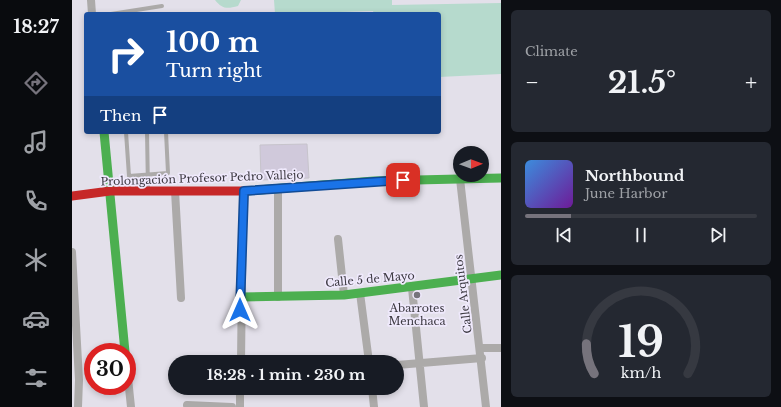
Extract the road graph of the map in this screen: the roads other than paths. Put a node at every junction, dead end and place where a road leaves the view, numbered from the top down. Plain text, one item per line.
1 (91, 0) edge
2 (162, 6) dead end
3 (92, 12) edge
4 (124, 12) edge
5 (104, 134) edge
6 (126, 134) edge
7 (147, 134) edge
8 (166, 134) edge
9 (148, 176) junction
10 (489, 178) edge
11 (501, 178) edge
12 (453, 179) edge
13 (460, 182) edge
14 (278, 189) junction
15 (148, 190) junction
16 (110, 191) junction
17 (175, 191) junction
18 (244, 191) junction
19 (72, 196) edge
20 (338, 239) dead end
21 (72, 252) edge
22 (501, 275) edge
23 (473, 279) junction
24 (412, 288) junction
25 (360, 293) junction
26 (344, 295) junction
27 (240, 297) junction
28 (278, 297) junction
29 (181, 298) dead end
30 (124, 343) edge
31 (481, 348) junction
32 (501, 348) edge
33 (241, 355) edge
34 (368, 355) edge
35 (482, 358) junction
36 (419, 363) junction
37 (404, 364) edge
38 (130, 395) edge
39 (240, 395) edge
40 (373, 395) edge
41 (187, 405) dead end
42 (78, 407) edge
43 (131, 407) edge
44 (232, 407) edge
45 (240, 407) edge
46 (374, 407) edge
47 (424, 407) edge
48 (486, 407) edge

1 - 3 street
2 - 4 lane
5 - 16 street
6 - 9 lane
7 - 9 lane
8 - 9 lane
9 - 15 lane
10 - 11 street, Prolongación Profesor Pedro Vallejo
12 - 14 street, Prolongación Profesor Pedro Vallejo
13 - 23 street, Calle Arquitos
14 - 18 street, Prolongación Profesor Pedro Vallejo
14 - 28 street
15 - 16 street, Prolongación Profesor Pedro Vallejo
15 - 17 street, Prolongación Profesor Pedro Vallejo
16 - 19 street, Prolongación Profesor Pedro Vallejo
16 - 30 street
17 - 18 street, Prolongación Profesor Pedro Vallejo
17 - 29 street
18 - 27 street
20 - 26 street
21 - 42 street
22 - 23 street, Calle 5 de Mayo
23 - 24 street, Calle 5 de Mayo
23 - 31 street, Calle Arquitos
24 - 25 street, Calle 5 de Mayo
24 - 36 street
25 - 26 street, Calle 5 de Mayo
25 - 34 street
26 - 28 street, Calle 5 de Mayo
27 - 28 street, Calle 5 de Mayo
27 - 33 street
31 - 32 street
31 - 35 street, Calle Arquitos
35 - 36 street
35 - 48 street, Calle Arquitos
36 - 37 street
36 - 47 street
38 - 43 street
39 - 45 street
40 - 46 street
41 - 44 street

